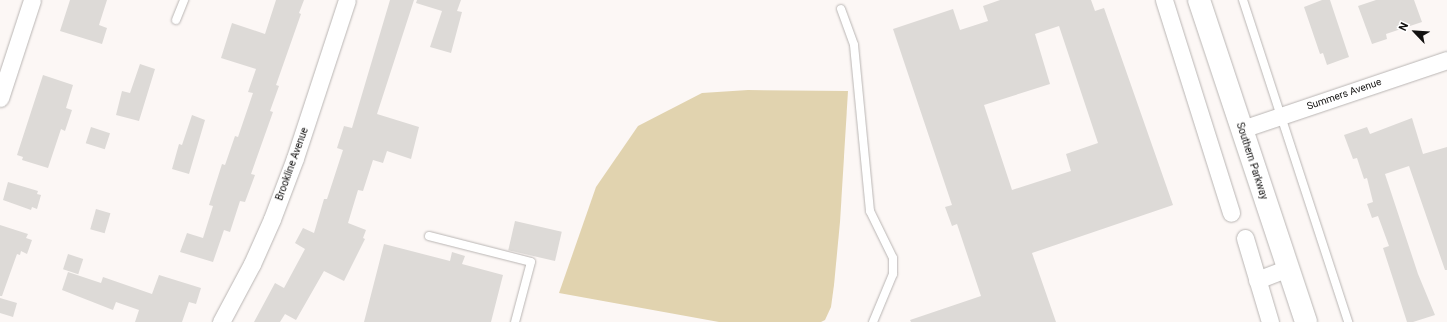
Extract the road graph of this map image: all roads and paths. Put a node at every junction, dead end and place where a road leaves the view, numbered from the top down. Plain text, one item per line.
1 (32, 0) edge
2 (184, 0) edge
3 (347, 0) edge
4 (1164, 0) edge
5 (1199, 0) edge
6 (1243, 0) edge
7 (841, 9) dead end
8 (176, 20) dead end
9 (1447, 60) edge
10 (0, 98) edge
11 (1280, 116) junction
12 (1242, 129) junction
13 (1232, 213) dead end
14 (429, 236) dead end
15 (1245, 238) dead end
16 (1288, 268) junction
17 (1257, 280) junction
18 (221, 322) edge
19 (515, 322) edge
20 (873, 322) edge
21 (1270, 322) edge
22 (1306, 322) edge
23 (1348, 322) edge

1 - 10 street
2 - 8 lane
3 - 18 street, Brookline Avenue
4 - 13 street
5 - 12 main road, Southern Parkway
6 - 11 lane
7 - 20 lane
9 - 11 street, Summers Avenue
11 - 12 street, Summers Avenue
11 - 23 lane
12 - 16 main road, Southern Parkway
14 - 19 lane
15 - 17 street
16 - 17 street
16 - 22 main road, Southern Parkway
17 - 21 street

